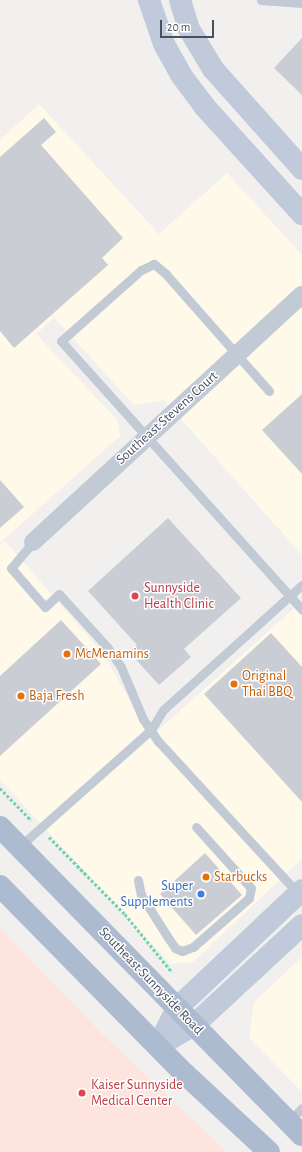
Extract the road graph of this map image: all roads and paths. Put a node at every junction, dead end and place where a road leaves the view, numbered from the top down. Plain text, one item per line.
1 (149, 0) edge
2 (180, 0) edge
3 (261, 0) edge
4 (302, 3) edge
5 (302, 169) edge
6 (302, 214) edge
7 (302, 296) edge
8 (237, 355) junction
9 (269, 391) dead end
10 (146, 436) junction
11 (33, 542) joint
12 (302, 585) edge
13 (290, 596) junction
14 (302, 610) edge
15 (151, 730) junction
16 (0, 788) edge
17 (0, 827) edge
18 (196, 827) dead end
19 (39, 828) junction
20 (19, 847) junction
21 (138, 880) dead end
22 (0, 886) edge
23 (300, 892) edge
24 (302, 925) edge
25 (166, 962) dead end
26 (177, 1008) junction
27 (194, 1025) junction
28 (158, 1046) junction
29 (297, 1121) edge
30 (269, 1152) edge

1 - 6 main road
2 - 5 main road
3 - 4 lane
7 - 8 street, Southeast Stevens Court
8 - 9 lane
8 - 10 street, Southeast Stevens Court
8 - 10 lane
10 - 11 street, Southeast Stevens Court
10 - 13 lane
11 - 15 lane
12 - 13 lane
13 - 14 lane
13 - 15 lane
15 - 19 lane
15 - 23 lane
16 - 19 path
17 - 20 main road, Southeast Sunnyside Road
18 - 21 lane
19 - 20 lane
19 - 25 path
20 - 26 main road, Southeast Sunnyside Road
22 - 28 main road
23 - 26 main road
24 - 27 main road
26 - 27 main road, Southeast Sunnyside Road
26 - 28 main road
27 - 28 main road
27 - 29 main road, Southeast Sunnyside Road
28 - 30 main road

